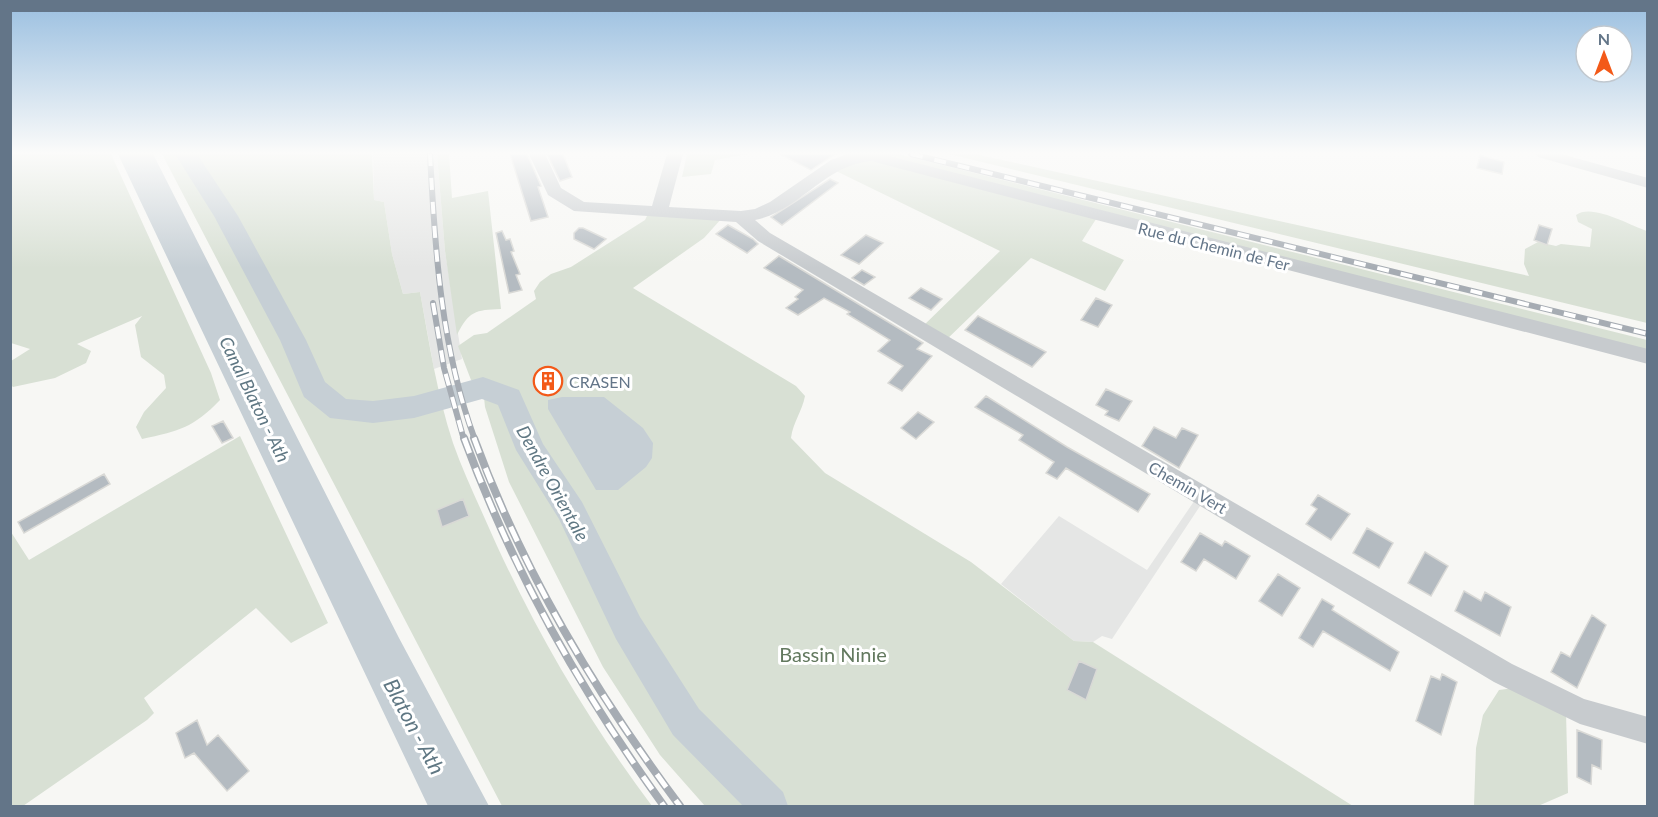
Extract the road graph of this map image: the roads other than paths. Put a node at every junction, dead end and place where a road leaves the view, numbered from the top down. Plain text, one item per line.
1 (556, 192) edge
2 (665, 192) edge
3 (796, 192) edge
4 (1010, 192) edge
5 (660, 213) junction
6 (741, 217) junction
7 (1647, 357) edge
8 (1647, 731) edge

1 - 5 street, Rue du Chemin de Fer
2 - 5 street
3 - 6 street, Rue du Chemin de Fer
4 - 7 street, Rue du Chemin de Fer
5 - 6 street, Rue du Chemin de Fer
6 - 8 street, Chemin Vert

